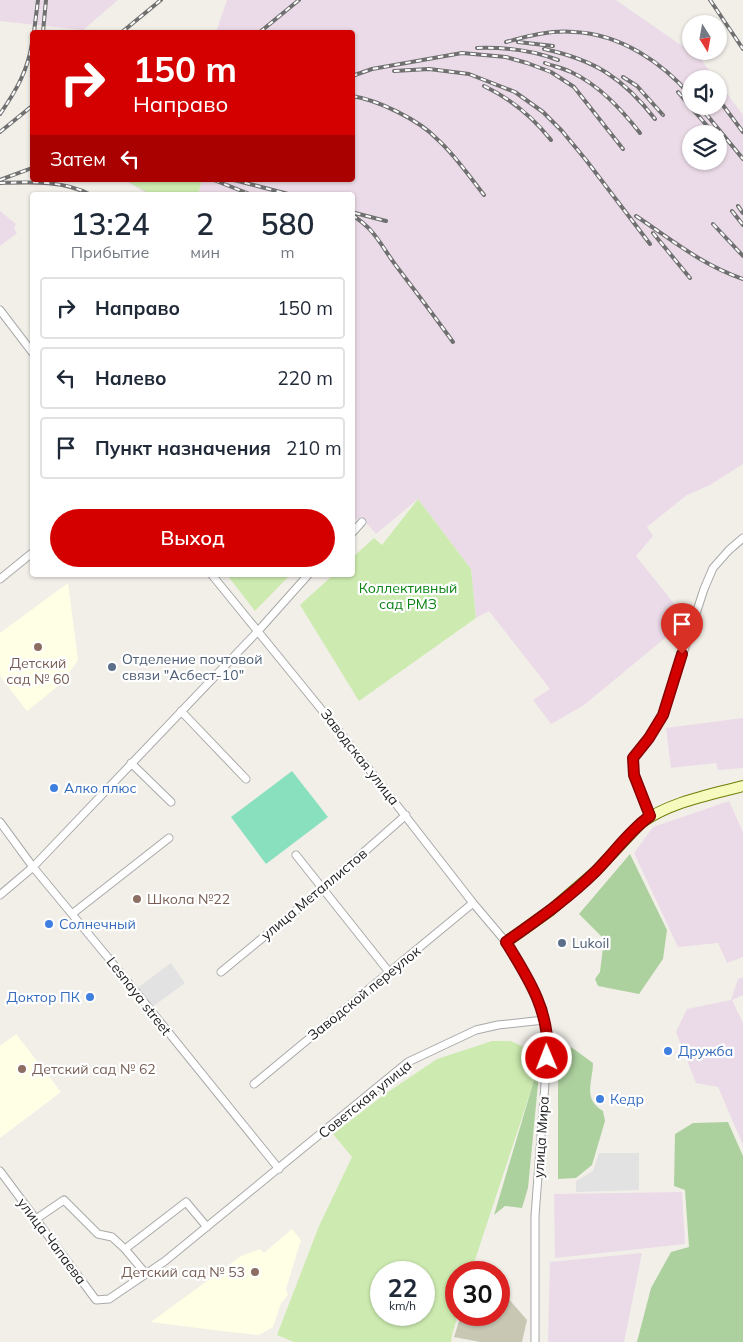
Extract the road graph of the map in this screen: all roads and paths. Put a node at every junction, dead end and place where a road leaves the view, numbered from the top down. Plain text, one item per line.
1 (0, 310) edge
2 (30, 349) edge
3 (362, 522) dead end
4 (355, 530) edge
5 (743, 538) edge
6 (30, 555) edge
7 (214, 577) edge
8 (306, 577) edge
9 (0, 579) edge
10 (258, 630) junction
11 (181, 711) junction
12 (131, 764) junction
13 (246, 779) dead end
14 (743, 786) edge
15 (171, 802) dead end
16 (406, 815) junction
17 (650, 816) junction
18 (0, 822) edge
19 (169, 838) dead end
20 (296, 855) dead end
21 (33, 867) junction
22 (322, 889) junction
23 (0, 895) edge
24 (474, 903) junction
25 (72, 914) junction
26 (506, 942) junction
27 (221, 972) dead end
28 (389, 972) junction
29 (544, 1020) junction
30 (254, 1084) dead end
31 (279, 1170) junction
32 (0, 1172) edge
33 (36, 1219) junction
34 (207, 1227) junction
35 (125, 1250) junction
36 (146, 1274) junction
37 (109, 1299) joint
38 (535, 1342) edge

1 - 2 street
3 - 4 street
5 - 17 street
6 - 9 street
7 - 10 street, Заводская улица
8 - 10 street
10 - 11 street
10 - 16 street, Заводская улица
11 - 12 street
11 - 13 street
12 - 15 street
12 - 21 street
14 - 17 street
16 - 22 street, улица Металлистов
16 - 24 street, Заводская улица
17 - 26 street
18 - 21 street, Lesnaya street
19 - 25 street
20 - 22 street
21 - 23 street
21 - 25 street, Lesnaya street
22 - 27 street, улица Металлистов
22 - 28 street
24 - 26 street, Заводская улица
24 - 28 street, Заводской переулок
25 - 31 street, Lesnaya street
26 - 29 street, улица Мира
28 - 30 street, Заводской переулок
29 - 31 street, Советская улица
29 - 38 street, улица Мира
31 - 34 street, Советская улица
32 - 33 street, улица Чапаева
33 - 35 street
33 - 37 street, улица Чапаева
34 - 35 street
34 - 36 street, Советская улица
35 - 36 street
36 - 37 street, Советская улица

